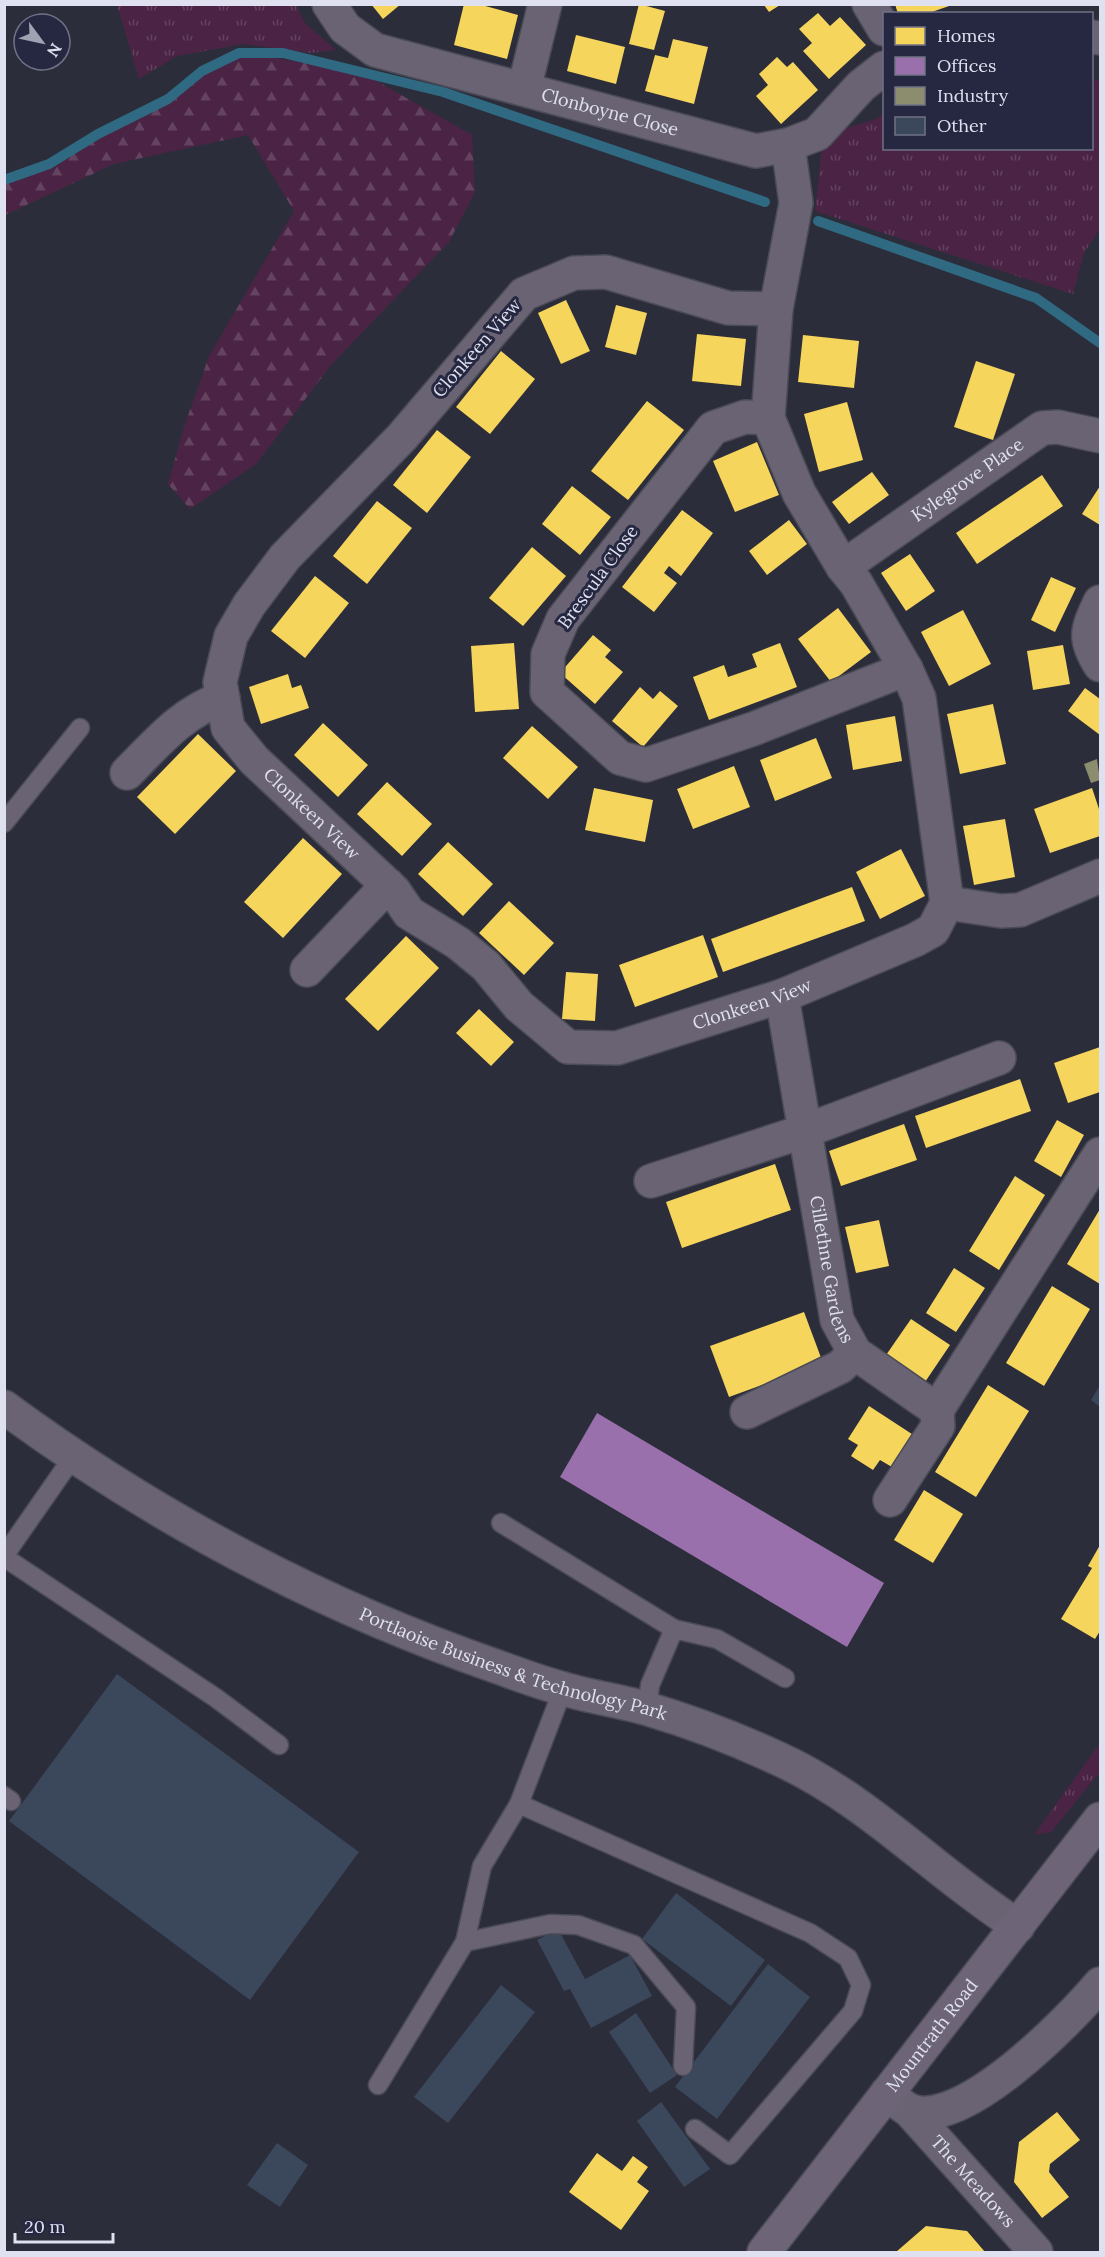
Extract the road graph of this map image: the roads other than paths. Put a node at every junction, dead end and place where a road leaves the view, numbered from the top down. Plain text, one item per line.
1 (329, 4) edge
2 (545, 4) edge
3 (868, 4) edge
4 (883, 26) edge
5 (883, 70) edge
6 (524, 89) junction
7 (788, 146) junction
8 (776, 309) junction
9 (768, 418) junction
10 (1101, 436) edge
11 (843, 567) junction
12 (1101, 602) edge
13 (1101, 666) edge
14 (906, 669) junction
15 (223, 699) junction
16 (80, 728) dead end
17 (127, 773) dead end
18 (4, 823) edge
19 (1101, 876) edge
20 (387, 885) junction
21 (947, 903) junction
22 (307, 970) dead end
23 (782, 996) junction
24 (999, 1058) dead end
25 (805, 1131) junction
26 (1101, 1154) edge
27 (651, 1181) dead end
28 (855, 1353) junction
29 (4, 1407) edge
30 (938, 1410) junction
31 (747, 1412) dead end
32 (73, 1457) junction
33 (890, 1500) dead end
34 (501, 1523) dead end
35 (4, 1557) edge
36 (674, 1629) junction
37 (786, 1678) dead end
38 (564, 1689) junction
39 (647, 1709) junction
40 (279, 1745) dead end
41 (519, 1804) junction
42 (1101, 1819) edge
43 (1018, 1926) junction
44 (465, 1942) junction
45 (1101, 1984) edge
46 (683, 2066) dead end
47 (378, 2085) dead end
48 (898, 2102) junction
49 (695, 2129) dead end
50 (764, 2253) edge
51 (1036, 2253) edge

1 - 6 street, Clonboyne Close
2 - 6 street
3 - 4 street
5 - 7 street, Clonboyne Close
6 - 7 street, Clonboyne Close
7 - 8 street
8 - 9 street
8 - 15 street, Clonkeen View
9 - 11 street
9 - 14 street, Brescula Close
10 - 11 street, Kylegrove Place
11 - 14 street
12 - 13 street
14 - 21 street
15 - 17 street
15 - 20 street, Clonkeen View
16 - 18 lane
19 - 21 street
20 - 22 street
20 - 23 street, Clonkeen View
21 - 23 street, Clonkeen View
23 - 25 street, Cillethne Gardens
24 - 25 street
25 - 27 street
25 - 28 street, Cillethne Gardens
26 - 30 street
28 - 30 street, Cillethne Gardens
28 - 31 street
29 - 32 street, Portlaoise Business & Technology Park
30 - 33 street
32 - 35 lane
32 - 38 street, Portlaoise Business & Technology Park
34 - 36 lane
35 - 40 lane
36 - 37 lane
36 - 39 lane
38 - 39 street, Portlaoise Business & Technology Park
38 - 41 lane
39 - 43 street, Portlaoise Business & Technology Park
41 - 44 lane
41 - 49 lane
42 - 43 main road, Mountrath Road
43 - 48 main road, Mountrath Road
44 - 46 lane
44 - 47 lane
45 - 48 street
48 - 50 main road, Mountrath Road
48 - 51 street, The Meadows

